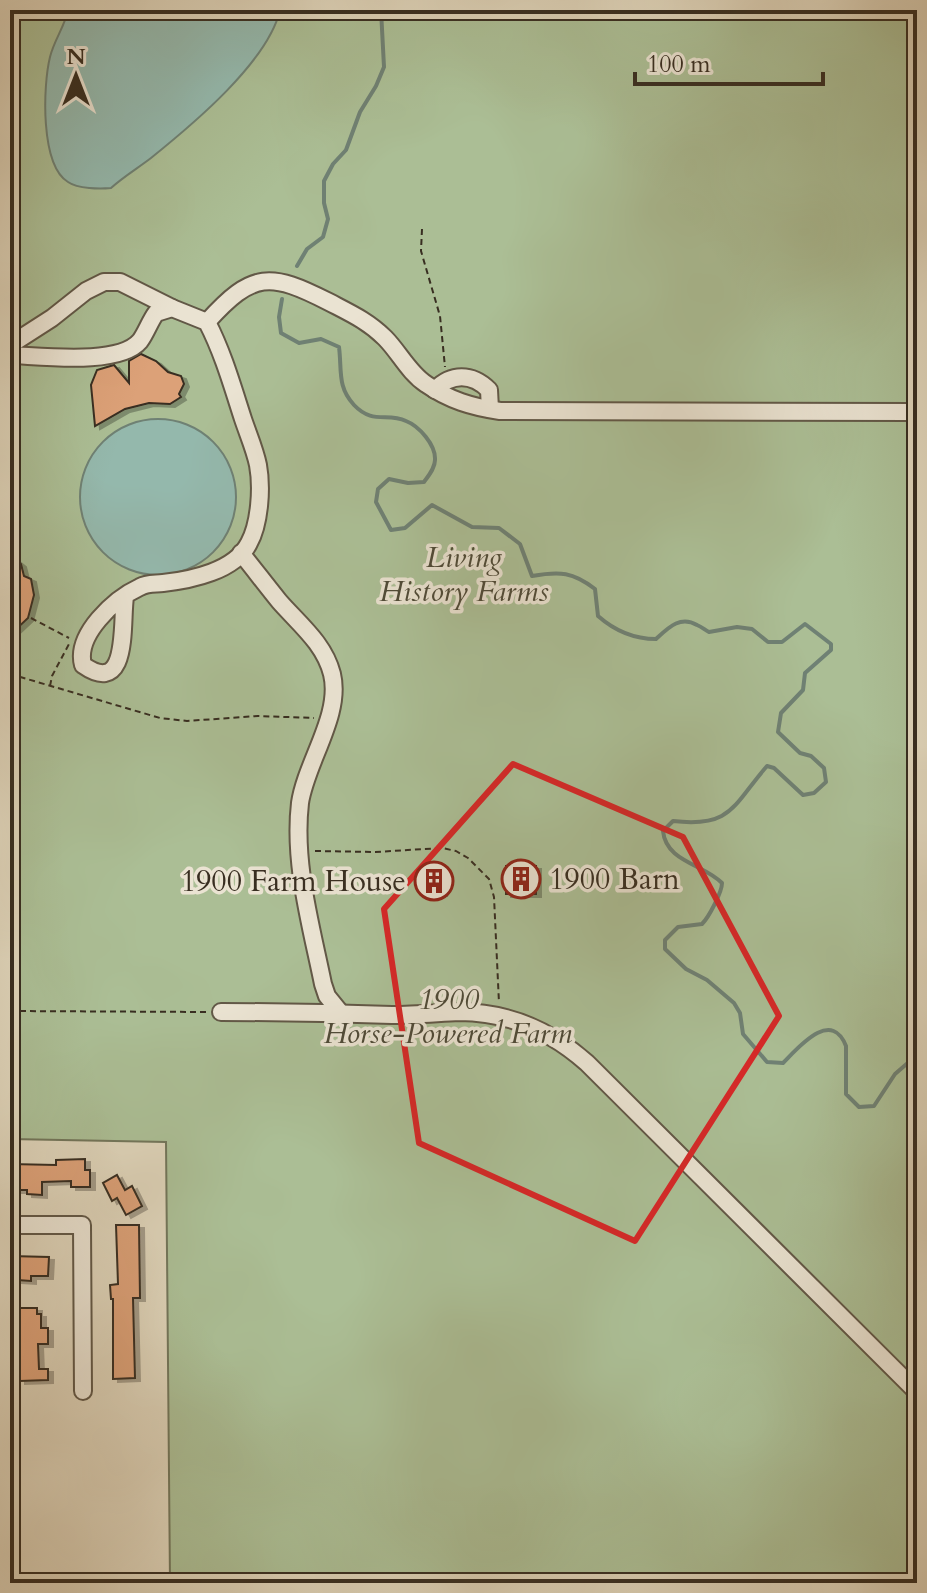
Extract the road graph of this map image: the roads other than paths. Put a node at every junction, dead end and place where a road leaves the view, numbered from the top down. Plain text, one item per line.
1 (134, 289) junction
2 (172, 308) junction
3 (207, 322) junction
4 (147, 325) junction
5 (10, 345) edge
6 (10, 355) edge
7 (441, 385) junction
8 (490, 409) junction
9 (917, 412) edge
10 (241, 553) junction
11 (125, 597) junction
12 (221, 1012) road end
13 (340, 1012) junction
14 (10, 1225) edge
15 (914, 1386) edge
16 (83, 1391) dead end

1 - 2 street
1 - 4 street
1 - 5 street
2 - 3 street
2 - 4 street
3 - 7 street
3 - 10 street
4 - 6 street
7 - 8 street
7 - 8 street
8 - 9 street
10 - 11 street
10 - 13 street
11 - 11 street
12 - 13 street
13 - 15 street
14 - 16 street

